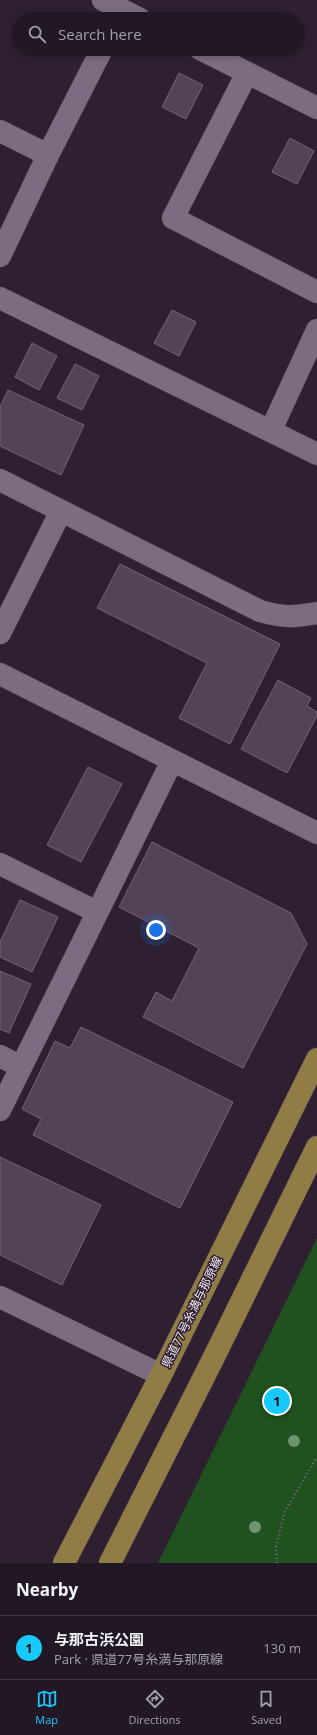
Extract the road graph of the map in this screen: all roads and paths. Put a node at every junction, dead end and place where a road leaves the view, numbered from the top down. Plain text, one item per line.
1 (98, 56) edge
2 (214, 56) edge
3 (247, 73) junction
4 (317, 108) edge
5 (0, 131) edge
6 (48, 155) junction
7 (0, 256) edge
8 (317, 292) edge
9 (0, 298) edge
10 (317, 330) edge
11 (271, 430) junction
12 (317, 454) edge
13 (0, 480) edge
14 (61, 511) junction
15 (317, 613) edge
16 (0, 633) edge
17 (0, 674) edge
18 (172, 761) junction
19 (317, 833) edge
20 (0, 864) edge
21 (97, 912) junction
22 (0, 1056) edge
23 (317, 1059) edge
24 (21, 1067) junction
25 (0, 1110) edge
26 (317, 1147) edge
27 (0, 1297) edge
28 (161, 1375) junction
29 (317, 1457) edge
30 (64, 1563) edge
31 (110, 1563) edge
32 (276, 1563) edge

1 - 6 street
2 - 3 street
3 - 4 street
3 - 8 street
5 - 6 street
6 - 7 street
9 - 11 street
10 - 11 street
11 - 12 street
13 - 14 street
14 - 15 street
14 - 16 street
17 - 18 street
18 - 19 street
18 - 21 street
20 - 21 street
21 - 24 street
22 - 24 street
23 - 28 main road, 県道77号糸満与那原線
24 - 25 street
26 - 31 main road
27 - 28 street
28 - 30 main road, 県道77号糸満与那原線
29 - 32 path

